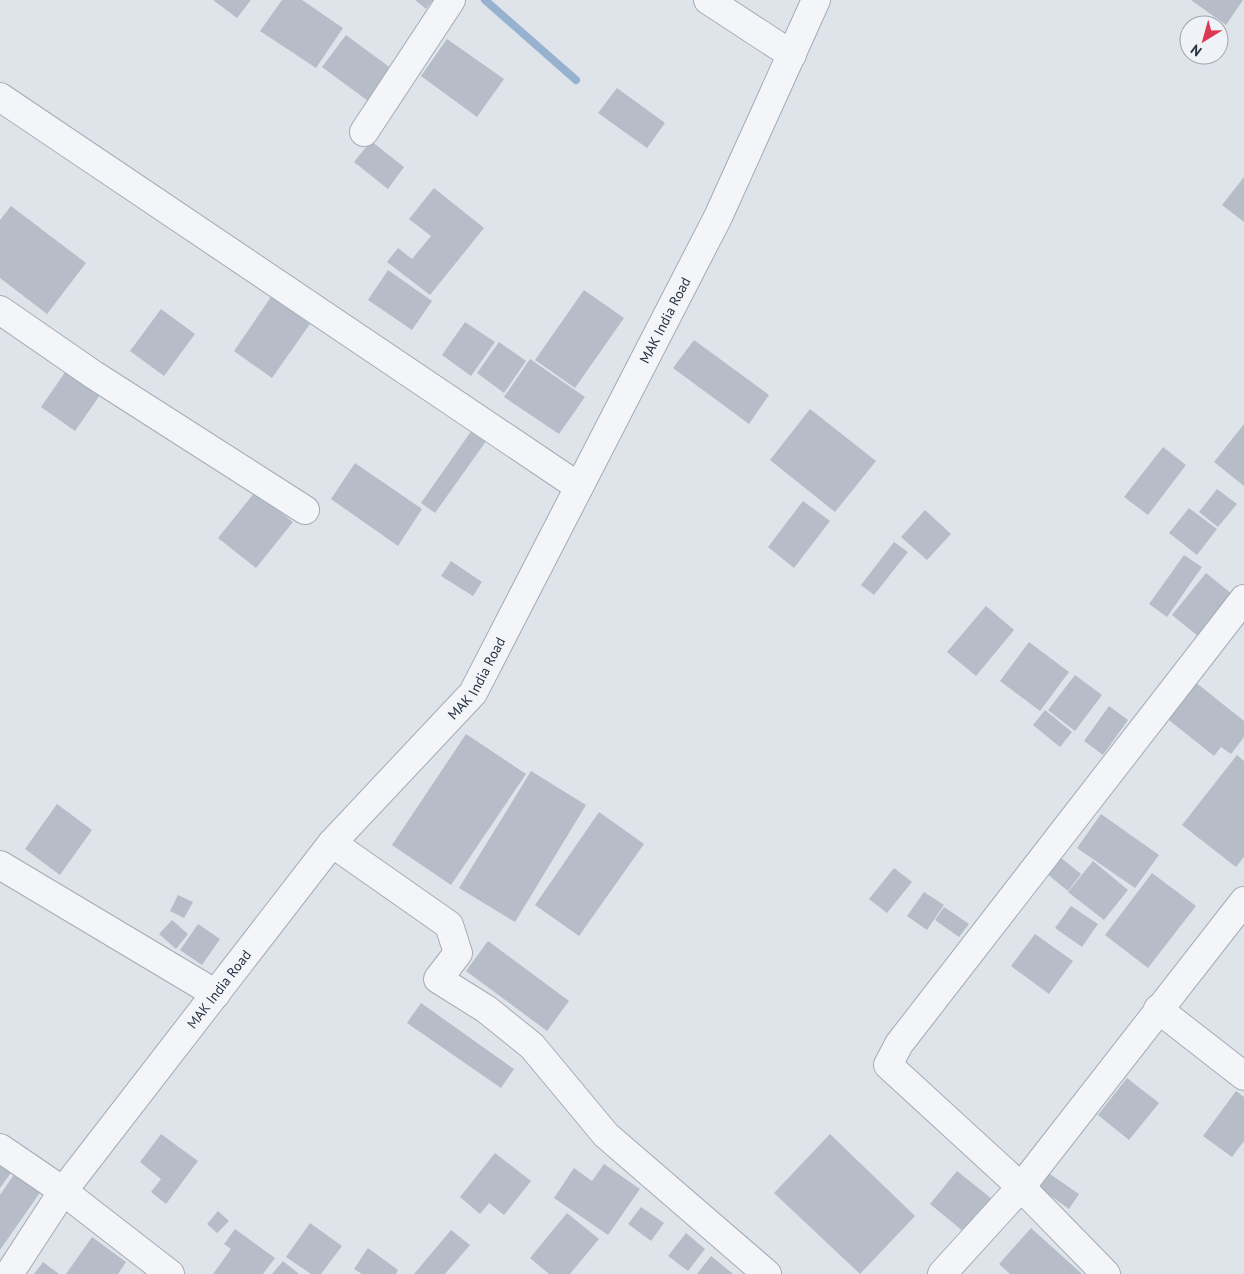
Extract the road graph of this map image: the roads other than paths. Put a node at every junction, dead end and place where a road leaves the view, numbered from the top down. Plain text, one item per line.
1 (451, 0) edge
2 (708, 0) edge
3 (816, 0) edge
4 (792, 55) junction
5 (0, 97) edge
6 (364, 132) dead end
7 (0, 310) edge
8 (579, 487) junction
9 (305, 510) dead end
10 (1244, 599) edge
11 (332, 844) junction
12 (0, 865) edge
13 (1244, 901) edge
14 (216, 994) junction
15 (1158, 1009) junction
16 (1244, 1076) edge
17 (0, 1148) edge
18 (1020, 1187) junction
19 (63, 1191) junction
20 (9, 1274) edge
21 (170, 1274) edge
22 (767, 1274) edge
23 (942, 1274) edge
24 (1106, 1274) edge

1 - 6 street
2 - 4 street
3 - 4 street, MAK India Road
4 - 8 street, MAK India Road
5 - 8 street
7 - 9 street
8 - 11 street, MAK India Road
10 - 18 street
11 - 14 street, MAK India Road
11 - 22 street
12 - 14 street
13 - 15 street
14 - 19 street, MAK India Road
15 - 16 street
15 - 18 street
17 - 19 street
18 - 23 street
18 - 24 street
19 - 20 street, MAK India Road
19 - 21 street

